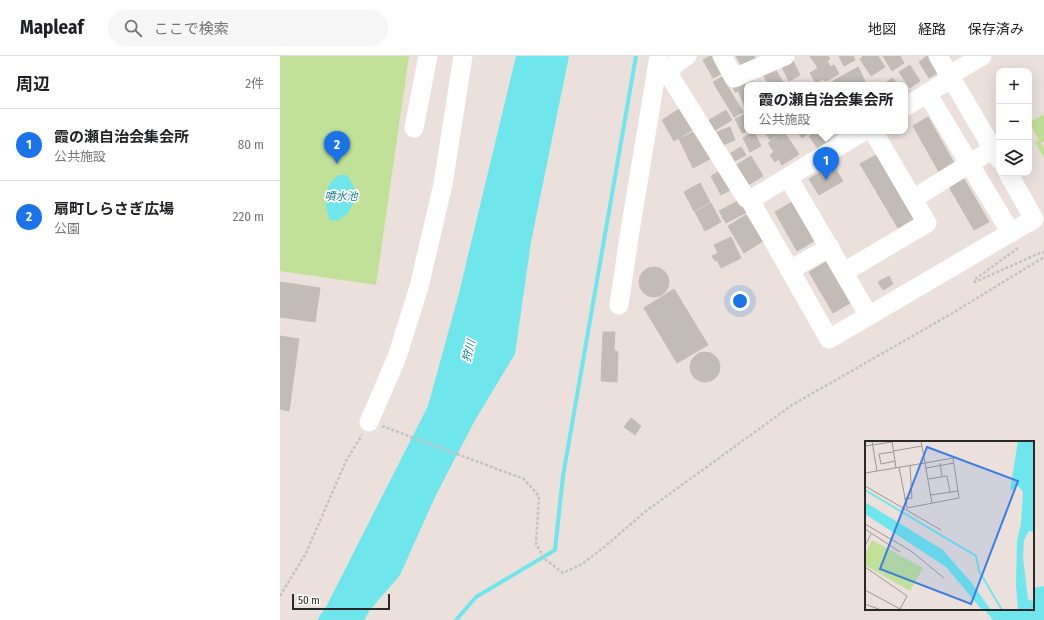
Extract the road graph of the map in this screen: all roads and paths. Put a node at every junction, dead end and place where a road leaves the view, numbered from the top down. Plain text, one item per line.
1 (428, 56) edge
2 (463, 56) edge
3 (687, 56) edge
4 (722, 56) edge
5 (785, 56) edge
6 (938, 56) edge
7 (982, 56) edge
8 (663, 63) edge
9 (951, 77) junction
10 (927, 93) junction
11 (908, 105) edge
12 (414, 128) dead end
13 (859, 134) edge
14 (875, 134) edge
15 (996, 154) edge
16 (969, 163) junction
17 (1010, 176) edge
18 (788, 177) junction
19 (912, 199) junction
20 (750, 200) junction
21 (1017, 238) junction
22 (830, 247) junction
23 (1044, 252) edge
24 (1044, 257) edge
25 (790, 270) junction
26 (844, 272) junction
27 (619, 305) dead end
28 (869, 316) junction
29 (369, 422) junction
30 (280, 596) edge

1 - 12 street
2 - 29 street
3 - 8 street
4 - 5 street
6 - 9 street
7 - 9 street
8 - 20 street
8 - 27 street
9 - 10 street
9 - 15 street
10 - 11 street
10 - 16 street
13 - 18 street
14 - 19 street
15 - 16 street
16 - 19 street
16 - 21 street
17 - 21 street
18 - 20 street
18 - 22 street
19 - 26 street
20 - 25 street
21 - 23 path
21 - 28 street
22 - 25 street
22 - 26 street
24 - 29 path
25 - 28 street
26 - 28 street
29 - 30 path

